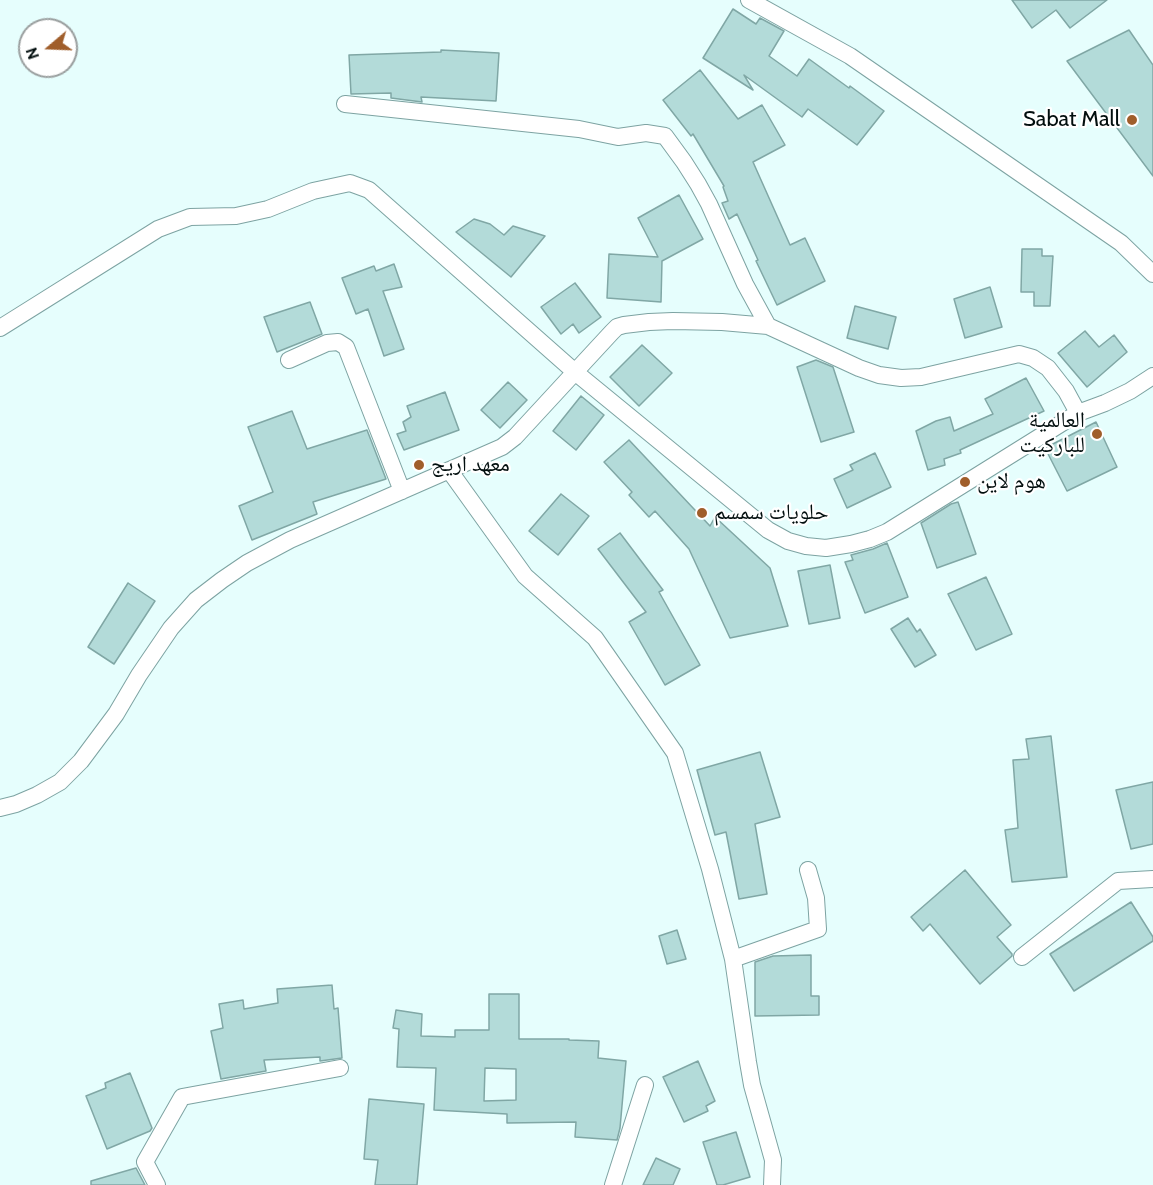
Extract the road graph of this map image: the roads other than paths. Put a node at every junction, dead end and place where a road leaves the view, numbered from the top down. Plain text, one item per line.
1 (749, 0) edge
2 (345, 104) dead end
3 (1153, 273) edge
4 (768, 326) junction
5 (0, 328) edge
6 (289, 360) dead end
7 (575, 372) junction
8 (1153, 376) edge
9 (1078, 413) junction
10 (449, 470) junction
11 (402, 490) junction
12 (0, 808) edge
13 (808, 870) dead end
14 (1153, 879) edge
15 (1022, 957) dead end
16 (733, 959) junction
17 (340, 1068) dead end
18 (645, 1085) dead end
19 (157, 1185) edge
20 (613, 1185) edge
21 (772, 1185) edge

1 - 3 street
2 - 4 street
4 - 7 street
4 - 9 street
5 - 7 street
6 - 11 street
7 - 9 street
7 - 10 street
8 - 9 street
10 - 11 street
10 - 16 street
11 - 12 street
13 - 16 street
14 - 15 street
16 - 21 street
17 - 19 street
18 - 20 street

